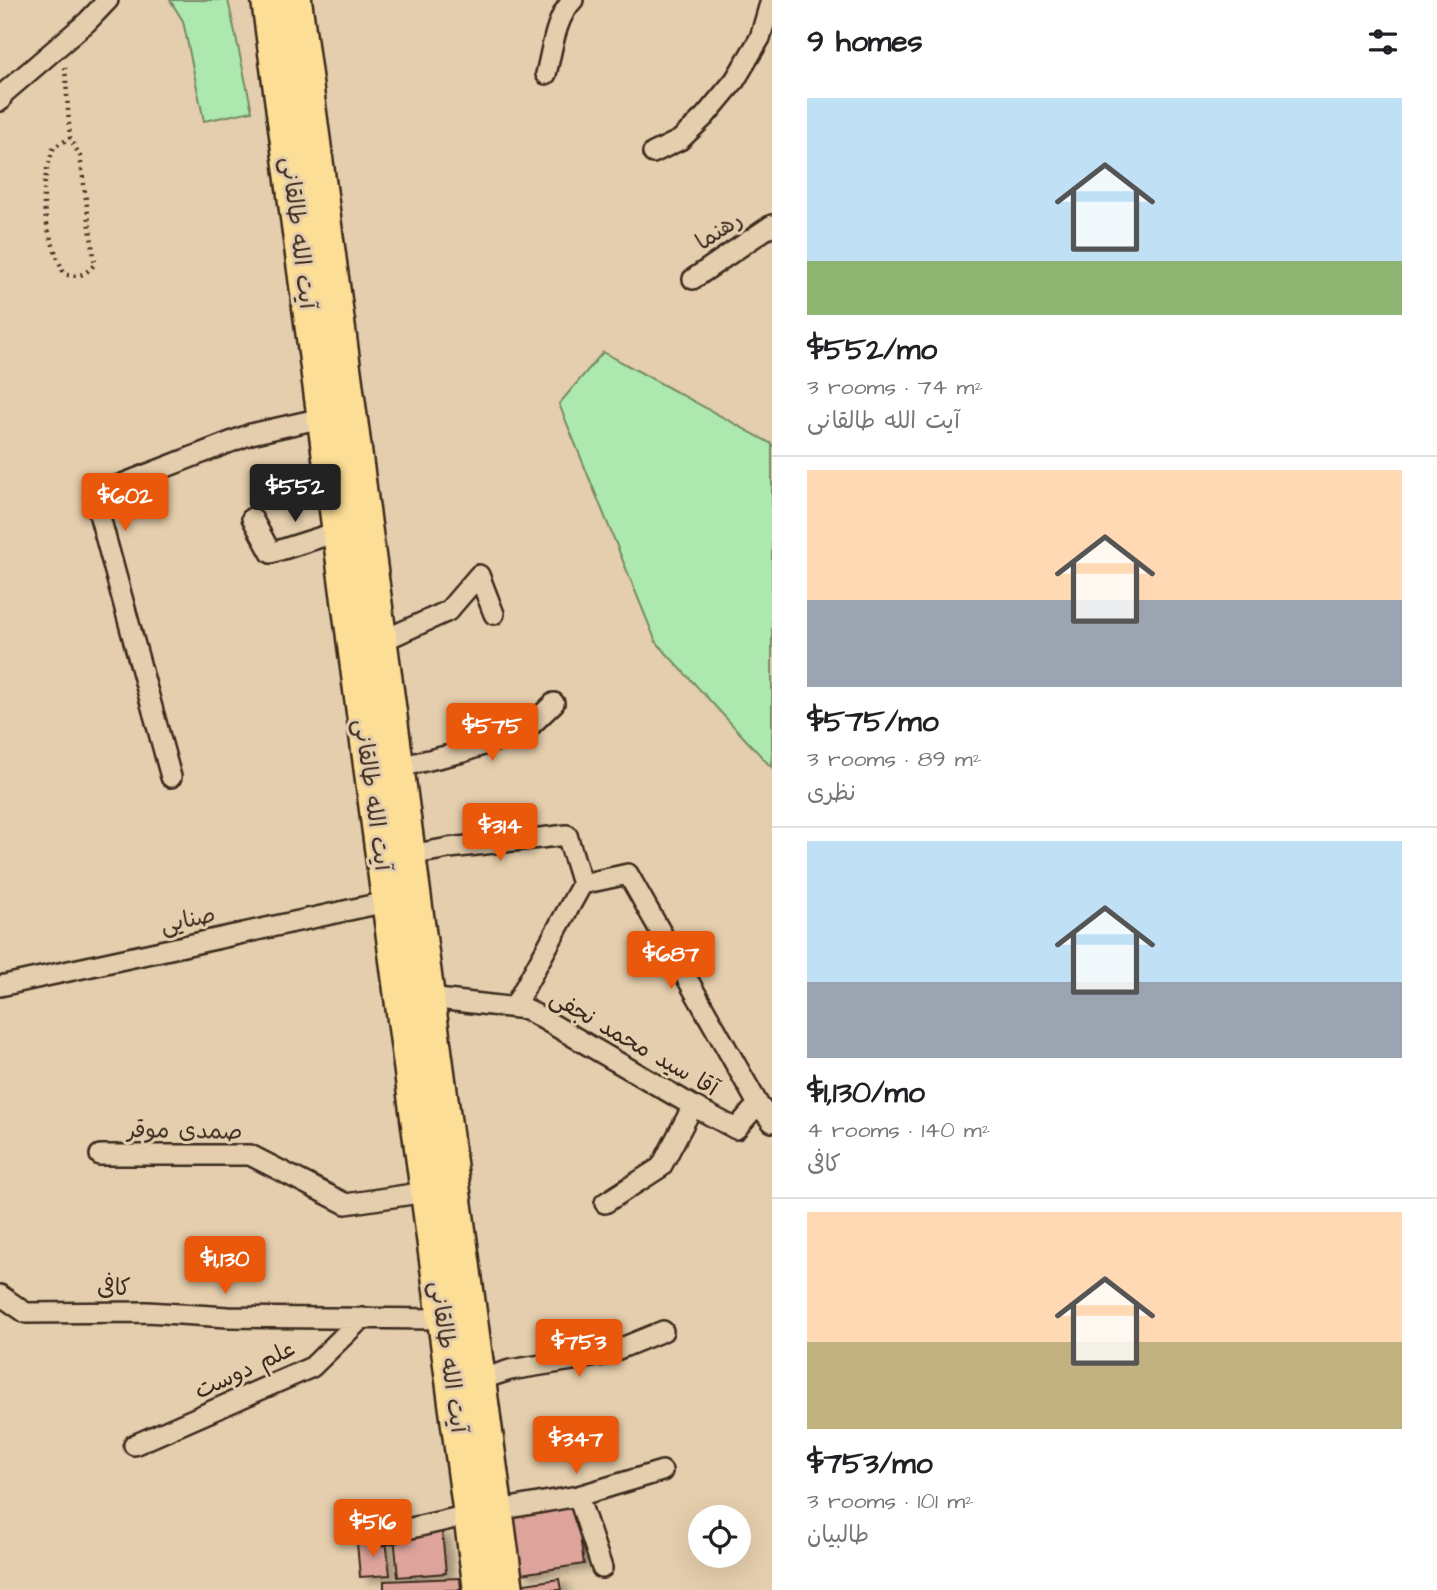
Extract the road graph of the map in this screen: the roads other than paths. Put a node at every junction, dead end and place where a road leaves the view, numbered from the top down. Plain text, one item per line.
1 (108, 0) edge
2 (267, 0) edge
3 (296, 0) edge
4 (573, 0) edge
5 (771, 0) edge
6 (546, 74) dead end
7 (0, 101) edge
8 (653, 153) dead end
9 (772, 225) edge
10 (693, 278) dead end
11 (322, 418) junction
12 (251, 518) dead end
13 (337, 532) junction
14 (494, 614) dead end
15 (382, 641) junction
16 (554, 703) dead end
17 (399, 767) junction
18 (171, 777) dead end
19 (410, 855) junction
20 (582, 884) junction
21 (416, 897) junction
22 (386, 902) junction
23 (0, 986) edge
24 (429, 998) junction
25 (514, 1007) junction
26 (758, 1104) junction
27 (693, 1106) junction
28 (772, 1122) edge
29 (100, 1155) dead end
30 (426, 1192) junction
31 (605, 1203) dead end
32 (0, 1295) edge
33 (362, 1318) junction
34 (443, 1319) junction
35 (663, 1331) dead end
36 (479, 1380) junction
37 (134, 1445) dead end
38 (662, 1471) dead end
39 (578, 1496) junction
40 (483, 1512) junction
41 (380, 1535) dead end
42 (602, 1569) dead end
43 (480, 1590) edge
44 (508, 1590) edge

1 - 7 street
2 - 11 main road, آیت الله طالقانی
3 - 15 main road, آیت الله طالقانی
4 - 6 street
5 - 8 street
9 - 10 street, رهنما
11 - 13 main road, آیت الله طالقانی
11 - 18 street
12 - 13 street
13 - 22 main road, آیت الله طالقانی
14 - 15 street
15 - 17 main road, آیت الله طالقانی
16 - 17 street
17 - 19 main road, آیت الله طالقانی
19 - 20 street
19 - 21 main road, آیت الله طالقانی
20 - 25 street
20 - 26 street
21 - 22 main road
21 - 24 main road, آیت الله طالقانی
22 - 23 street, صنایی
22 - 30 main road, آیت الله طالقانی
24 - 25 street, آقا سید محمد نجفی
24 - 36 main road, آیت الله طالقانی
25 - 27 street, آقا سید محمد نجفی
26 - 27 street, آقا سید محمد نجفی
26 - 28 street
27 - 31 street
29 - 30 street, صمدی موقر
30 - 34 main road, آیت الله طالقانی
32 - 33 street, کافی
33 - 34 street, کافی
33 - 37 street, علم دوست
34 - 40 main road, آیت الله طالقانی
35 - 36 street
36 - 40 main road, آیت الله طالقانی
38 - 39 street
39 - 40 street
39 - 42 street
40 - 41 street
40 - 43 main road, آیت الله طالقانی
40 - 44 main road, آیت الله طالقانی

